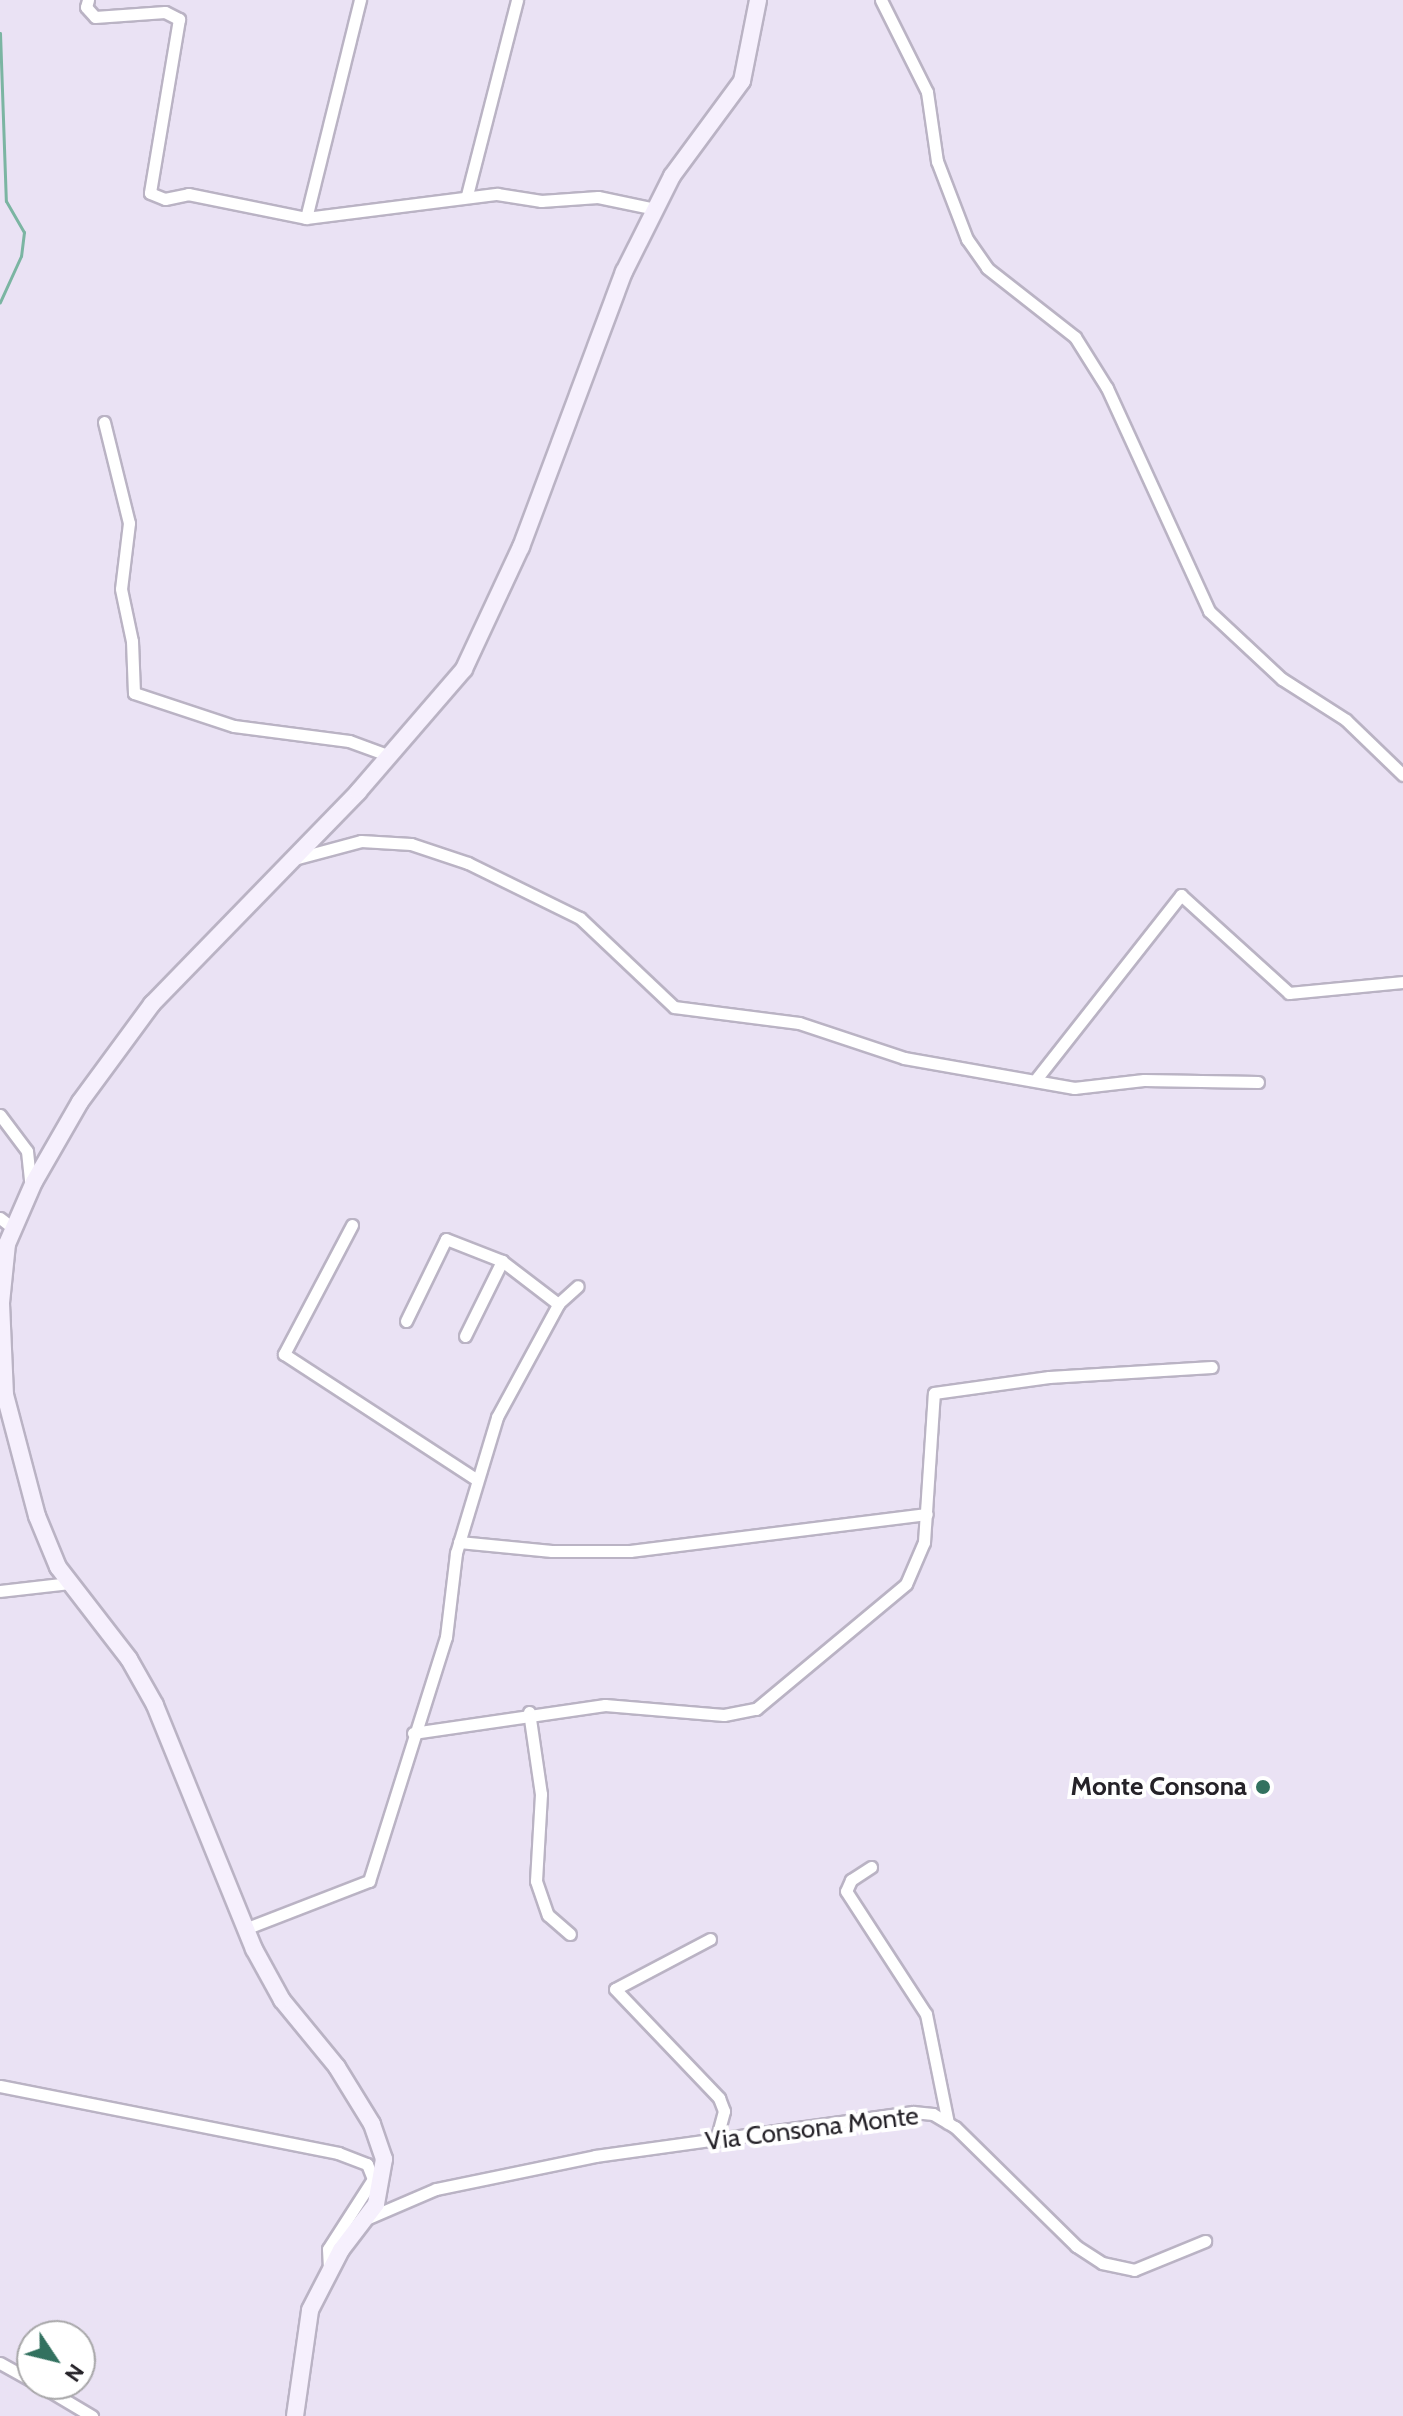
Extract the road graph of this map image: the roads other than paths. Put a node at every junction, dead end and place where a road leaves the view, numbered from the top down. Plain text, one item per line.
1 (88, 0) edge
2 (360, 0) edge
3 (517, 0) edge
4 (758, 0) edge
5 (881, 0) edge
6 (467, 195) junction
7 (655, 209) junction
8 (306, 218) junction
9 (104, 422) dead end
10 (390, 756) junction
11 (1403, 775) edge
12 (293, 859) junction
13 (1403, 982) edge
14 (1037, 1078) junction
15 (1258, 1082) dead end
16 (0, 1115) edge
17 (32, 1188) junction
18 (7, 1223) edge
19 (352, 1225) dead end
20 (502, 1261) junction
21 (578, 1286) dead end
22 (558, 1304) junction
23 (406, 1321) dead end
24 (465, 1336) dead end
25 (1212, 1367) dead end
26 (477, 1480) junction
27 (927, 1514) junction
28 (459, 1542) junction
29 (69, 1583) junction
30 (0, 1591) edge
31 (529, 1712) junction
32 (413, 1733) junction
33 (871, 1867) dead end
34 (245, 1929) junction
35 (570, 1934) dead end
36 (710, 1939) dead end
37 (0, 2086) edge
38 (948, 2123) junction
39 (716, 2141) junction
40 (365, 2219) junction
41 (1205, 2241) dead end
42 (329, 2273) junction
43 (65, 2400) edge
44 (92, 2416) edge
45 (295, 2416) edge

1 - 8 street
2 - 8 street
3 - 6 street
4 - 7 main road
5 - 11 street
6 - 7 street
6 - 8 street
7 - 10 main road
9 - 10 street
10 - 12 main road
12 - 14 street
12 - 17 main road
13 - 14 street
14 - 15 street
16 - 17 street
17 - 18 main road
18 - 29 main road
19 - 26 street
20 - 22 street
20 - 23 street
20 - 24 street
21 - 22 street
22 - 26 street
25 - 27 street
26 - 28 street
27 - 28 street
27 - 31 street
28 - 32 street
29 - 30 street
29 - 34 main road
31 - 32 street
31 - 35 street
32 - 34 street
33 - 38 street
34 - 40 main road
36 - 39 street
37 - 42 street
38 - 39 street, Via Consona Monte
38 - 41 street, Via Consona Monte
39 - 40 street, Via Consona Monte
40 - 42 main road
42 - 45 main road
43 - 44 street

